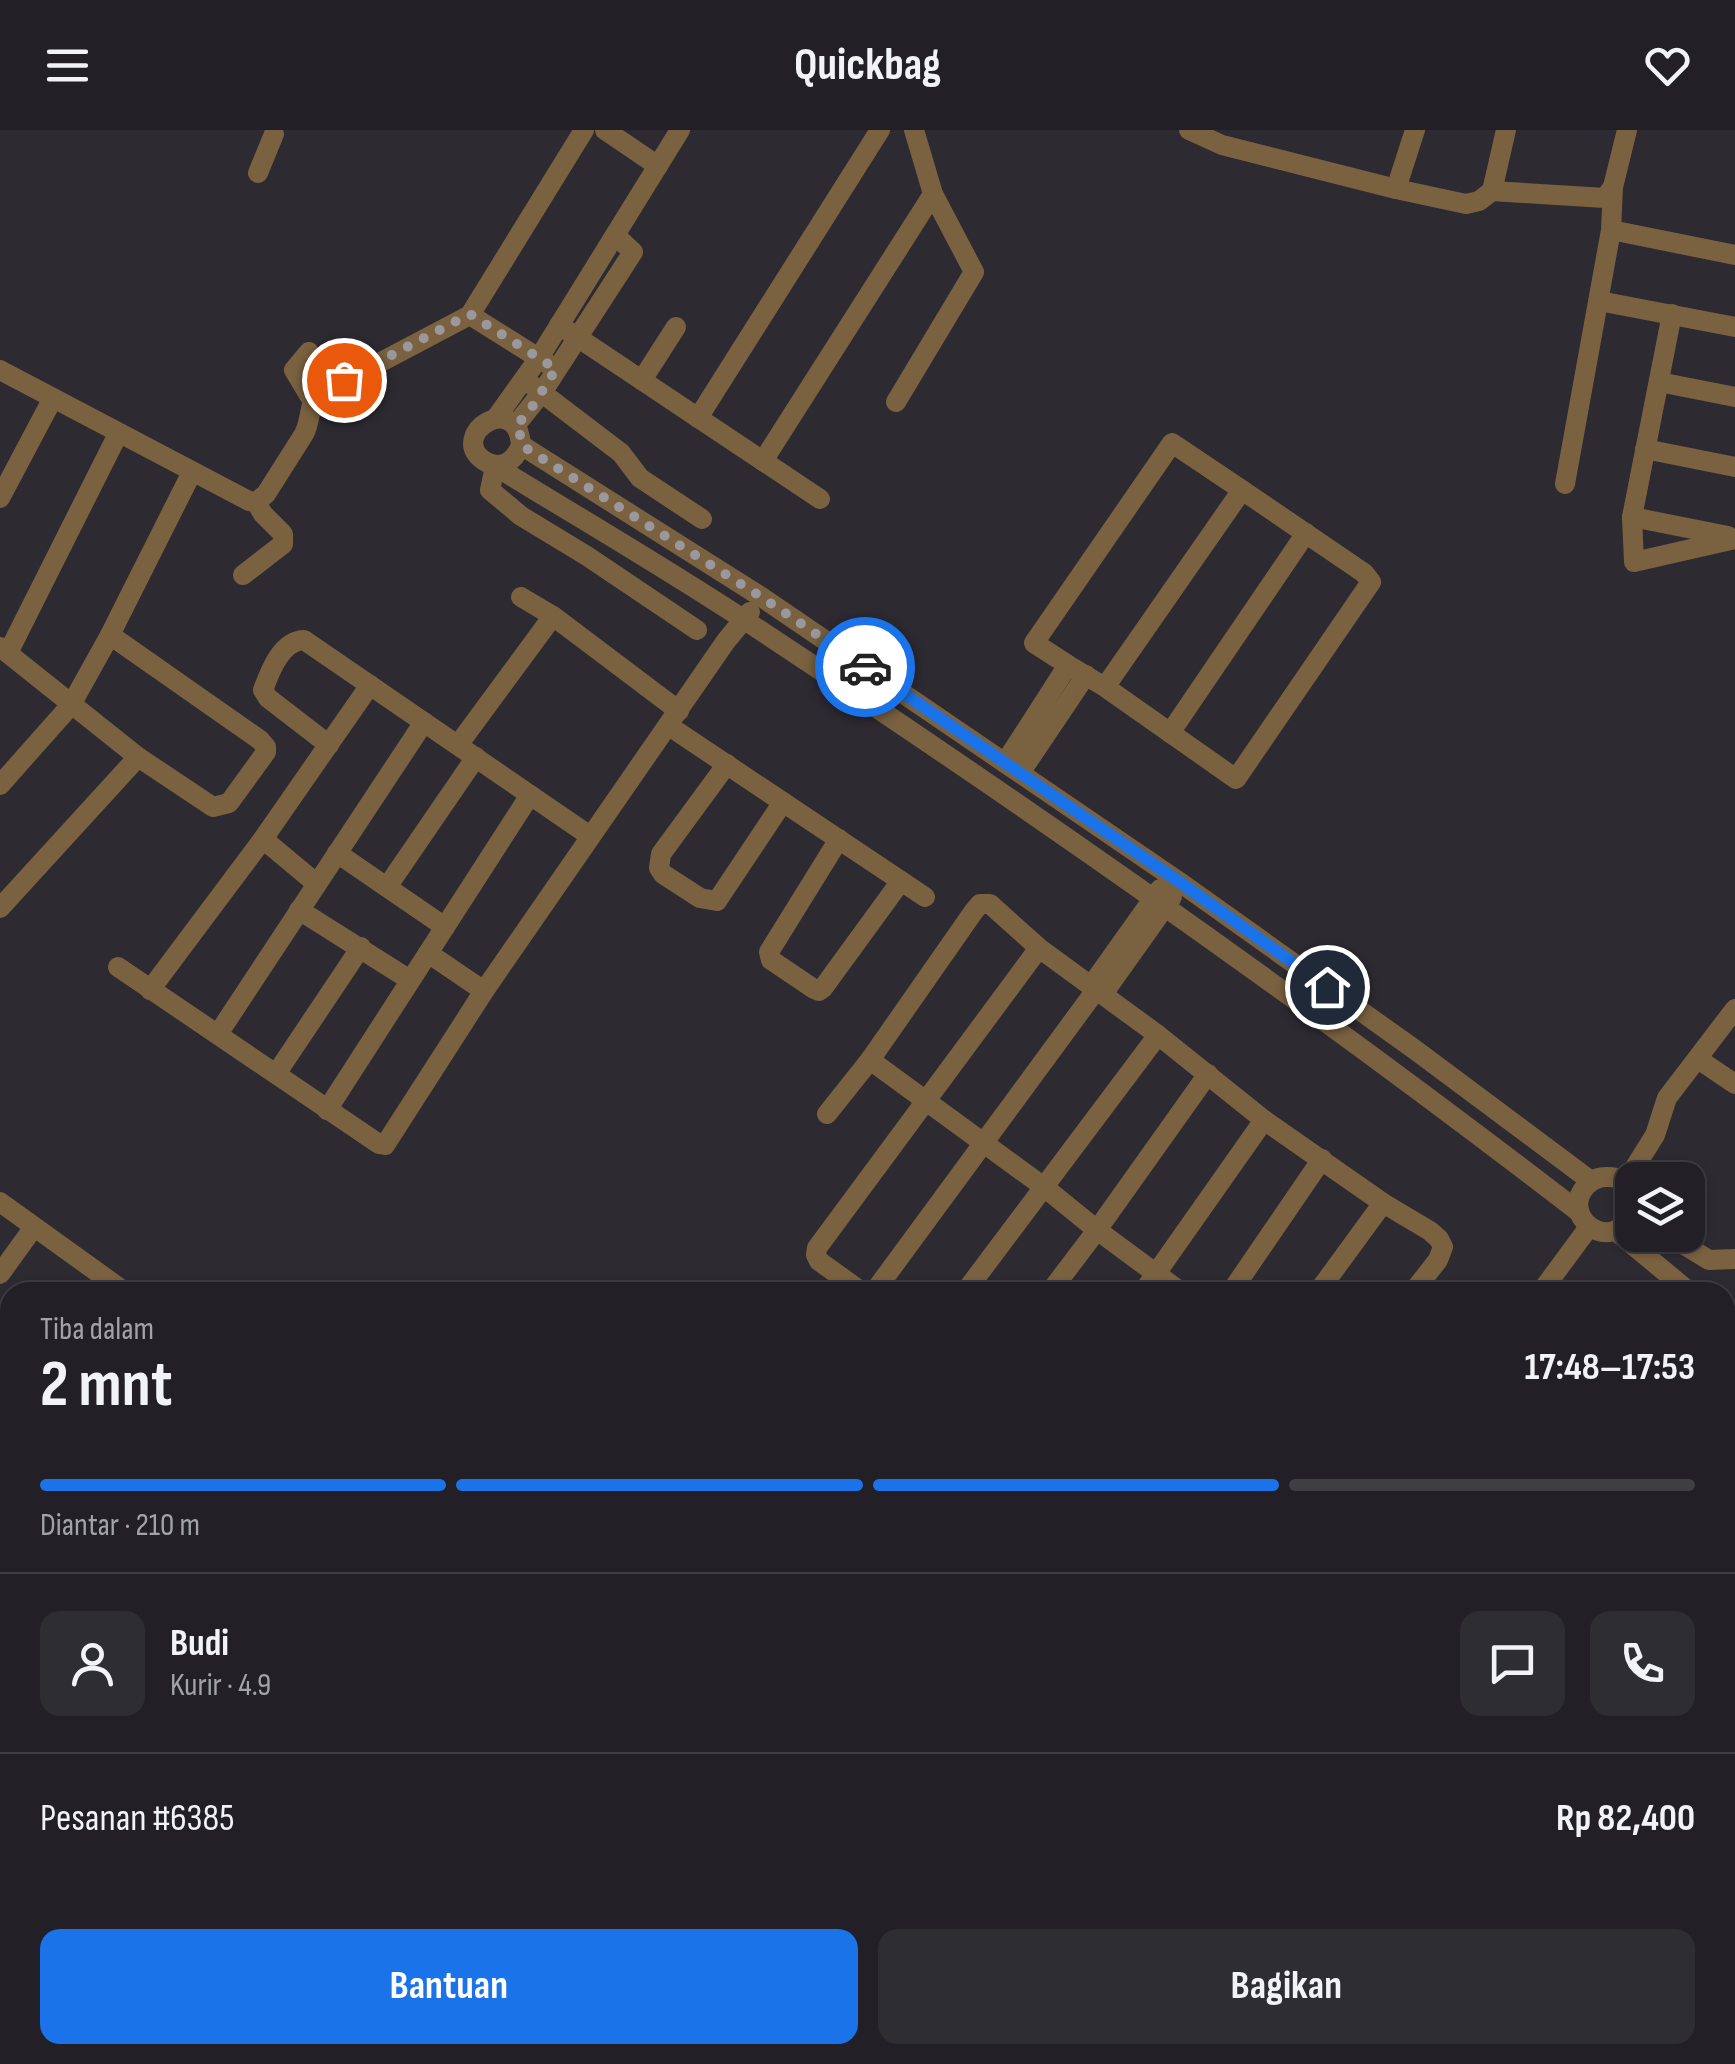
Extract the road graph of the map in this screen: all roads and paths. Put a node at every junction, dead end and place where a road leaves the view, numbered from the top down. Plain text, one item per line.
1 (584, 130) edge
2 (605, 130) edge
3 (680, 130) edge
4 (880, 130) edge
5 (914, 130) edge
6 (1189, 130) edge
7 (1415, 130) edge
8 (1506, 130) edge
9 (1627, 130) edge
10 (275, 131) edge
11 (1225, 137) edge
12 (658, 166) junction
13 (258, 174) dead end
14 (1613, 188) junction
15 (1396, 189) junction
16 (1492, 191) junction
17 (933, 194) junction
18 (1611, 230) junction
19 (1735, 255) edge
20 (1599, 301) junction
21 (470, 314) junction
22 (1672, 314) junction
23 (676, 327) dead end
24 (1735, 327) edge
25 (568, 331) junction
26 (309, 352) dead end
27 (547, 364) junction
28 (0, 370) edge
29 (642, 380) junction
30 (523, 381) junction
31 (1659, 382) junction
32 (542, 391) junction
33 (1735, 397) edge
34 (53, 398) junction
35 (312, 400) junction
36 (896, 402) dead end
37 (698, 418) junction
38 (511, 430) junction
39 (118, 434) junction
40 (1645, 449) junction
41 (763, 461) junction
42 (495, 466) junction
43 (1735, 466) edge
44 (192, 472) junction
45 (1565, 484) dead end
46 (1242, 490) junction
47 (0, 498) edge
48 (820, 499) dead end
49 (256, 502) junction
50 (632, 516) junction
51 (1632, 517) junction
52 (702, 520) dead end
53 (1306, 533) junction
54 (1735, 538) edge
55 (616, 541) junction
56 (243, 575) dead end
57 (521, 597) dead end
58 (763, 598) junction
59 (553, 616) junction
60 (744, 620) junction
61 (697, 630) dead end
62 (110, 635) junction
63 (4, 650) edge
64 (1077, 670) junction
65 (370, 685) junction
66 (1105, 687) junction
67 (71, 704) junction
68 (674, 718) junction
69 (424, 722) junction
70 (1170, 733) junction
71 (329, 745) junction
72 (467, 752) junction
73 (138, 756) junction
74 (727, 764) junction
75 (1013, 768) junction
76 (0, 785) edge
77 (530, 795) junction
78 (783, 802) junction
79 (590, 836) junction
80 (263, 839) junction
81 (839, 840) junction
82 (337, 853) junction
83 (1175, 879) junction
84 (902, 881) junction
85 (317, 884) junction
86 (387, 887) junction
87 (925, 896) dead end
88 (1160, 902) junction
89 (0, 908) edge
90 (300, 910) junction
91 (445, 927) junction
92 (361, 947) junction
93 (1040, 948) junction
94 (428, 953) junction
95 (118, 967) dead end
96 (410, 980) junction
97 (150, 990) junction
98 (1097, 990) junction
99 (484, 992) junction
100 (1735, 1009) edge
101 (218, 1034) junction
102 (1158, 1035) junction
103 (1698, 1059) junction
104 (870, 1060) junction
105 (276, 1074) junction
106 (1208, 1074) junction
107 (1735, 1084) edge
108 (924, 1102) junction
109 (327, 1110) junction
110 (828, 1114) dead end
111 (1264, 1120) junction
112 (983, 1142) junction
113 (1322, 1159) junction
114 (1642, 1162) edge
115 (1615, 1178) edge
116 (1591, 1181) junction
117 (1044, 1187) junction
118 (0, 1202) edge
119 (1383, 1204) junction
120 (1584, 1220) junction
121 (34, 1227) junction
122 (1097, 1230) junction
123 (1615, 1231) edge
124 (1640, 1252) edge
125 (1696, 1252) edge
126 (1735, 1258) edge
127 (1709, 1260) junction
128 (0, 1274) edge
129 (1157, 1274) junction
130 (110, 1282) edge
131 (848, 1282) edge
132 (881, 1282) edge
133 (973, 1282) edge
134 (1058, 1282) edge
135 (1151, 1282) edge
136 (1168, 1282) edge
137 (1237, 1282) edge
138 (1325, 1282) edge
139 (1421, 1282) edge
140 (1547, 1282) edge
141 (1676, 1282) edge
142 (1693, 1282) edge

1 - 21 street
2 - 12 street
3 - 12 street
4 - 37 street
5 - 17 street
6 - 11 street
7 - 15 street
8 - 16 street
9 - 14 street
10 - 13 street
11 - 15 street
12 - 25 street
14 - 16 street
14 - 18 street
15 - 16 street
17 - 36 street
17 - 41 street
18 - 19 street
18 - 20 street
20 - 22 street
20 - 45 street
21 - 27 street
21 - 35 street
22 - 24 street
22 - 31 street
23 - 29 street
25 - 27 street
25 - 29 street
26 - 35 street
27 - 30 street
27 - 32 street
28 - 34 street
29 - 37 street
30 - 32 street
30 - 38 street
31 - 33 street
31 - 40 street
32 - 38 street
32 - 52 street
34 - 39 street
34 - 47 street
35 - 49 street
37 - 41 street
38 - 42 street
38 - 42 street
38 - 50 street
39 - 44 street
39 - 63 street
40 - 43 street
40 - 51 street
41 - 48 street
42 - 55 street
42 - 61 street
44 - 49 street
44 - 62 street
46 - 53 street
46 - 64 street
46 - 66 street
49 - 56 street
50 - 55 street
50 - 58 street
51 - 54 street
51 - 54 street
53 - 70 street
53 - 70 street
55 - 60 street
57 - 59 street
58 - 60 street
58 - 75 street
59 - 68 street
59 - 72 street
60 - 68 street
60 - 88 street
62 - 67 street
62 - 73 street
63 - 67 street
64 - 66 street
64 - 75 street
65 - 69 street
65 - 71 street
65 - 71 street
66 - 70 street
67 - 73 street
67 - 76 street
68 - 74 street
68 - 79 street
69 - 72 street
69 - 82 street
71 - 80 street
72 - 77 street
72 - 86 street
73 - 89 street
74 - 78 street
74 - 78 street
75 - 83 street
77 - 79 street
77 - 91 street
78 - 81 street
79 - 99 street
80 - 85 street
80 - 97 street
81 - 84 street
81 - 84 street
82 - 85 street
82 - 86 street
83 - 88 street
83 - 116 street
84 - 87 street
85 - 90 street
86 - 91 street
88 - 98 street
88 - 120 street
90 - 92 street
90 - 101 street
91 - 94 street
92 - 96 street
92 - 105 street
93 - 98 street
93 - 104 street
93 - 108 street
94 - 96 street
94 - 99 street
95 - 97 street
96 - 109 street
97 - 101 street
98 - 102 street
98 - 112 street
99 - 109 street
100 - 103 street
101 - 105 street
102 - 106 street
102 - 117 street
103 - 107 street
103 - 114 street
104 - 108 street
104 - 110 street
105 - 109 street
106 - 111 street
106 - 122 street
108 - 112 street
108 - 131 street
111 - 113 street
111 - 129 street
112 - 117 street
112 - 132 street
113 - 119 street
113 - 137 street
115 - 116 street
116 - 120 street
117 - 122 street
117 - 133 street
118 - 121 street
119 - 138 street
119 - 139 street
120 - 123 street
120 - 140 street
121 - 128 street
121 - 130 street
122 - 129 street
122 - 134 street
124 - 141 street
125 - 127 street
126 - 127 street
127 - 142 street
129 - 135 street
129 - 136 street

